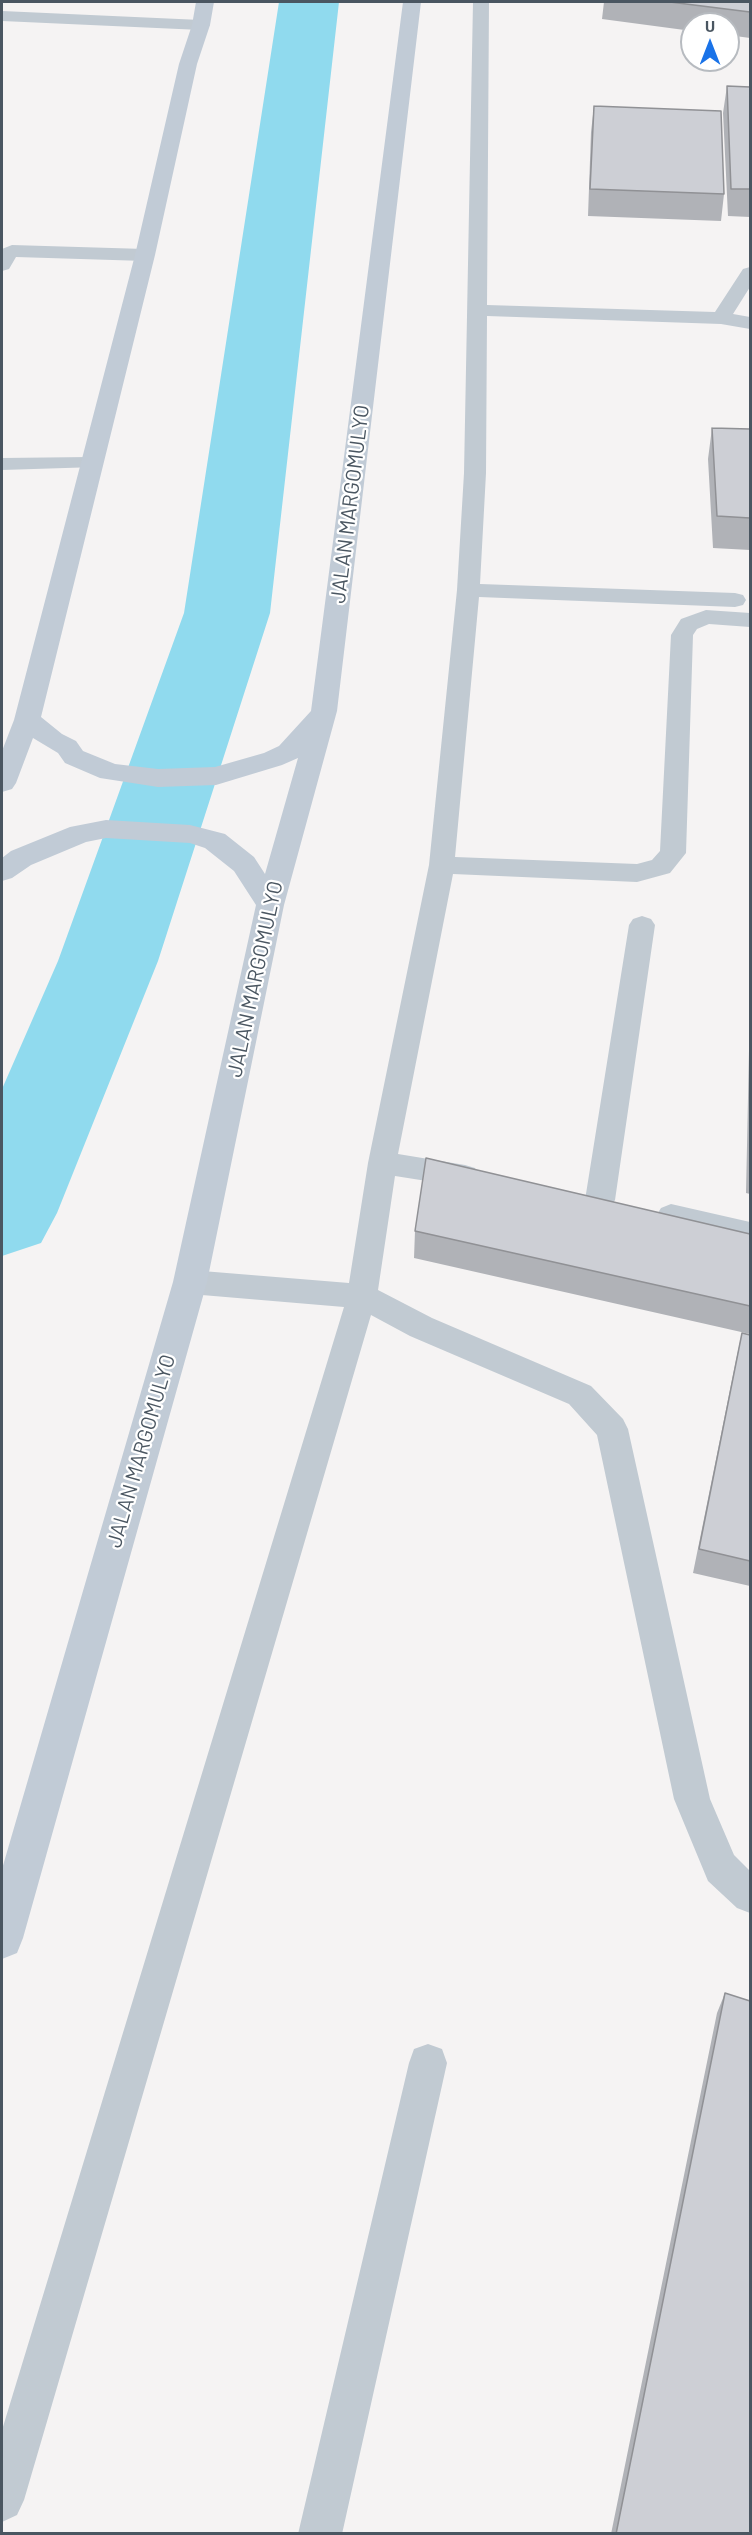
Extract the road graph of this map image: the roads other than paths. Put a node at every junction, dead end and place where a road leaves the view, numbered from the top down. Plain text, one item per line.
1 (206, 2) edge
2 (412, 2) edge
3 (481, 2) edge
4 (2, 16) edge
5 (201, 25) junction
6 (144, 255) junction
7 (2, 264) edge
8 (750, 273) edge
9 (477, 310) junction
10 (721, 318) junction
11 (750, 323) edge
12 (90, 463) junction
13 (2, 464) edge
14 (468, 590) junction
15 (750, 601) edge
16 (750, 620) edge
17 (324, 711) junction
18 (27, 720) junction
19 (2, 783) edge
20 (11, 865) edge
21 (442, 865) junction
22 (270, 905) junction
23 (642, 925) dead end
24 (382, 1163) junction
25 (491, 1180) edge
26 (750, 1234) edge
27 (190, 1282) junction
28 (362, 1296) junction
29 (750, 1895) edge
30 (2, 1938) edge
31 (428, 2063) dead end
32 (2, 2500) edge
33 (320, 2534) edge

1 - 5 main road
2 - 17 main road, JALAN MARGOMULYO
3 - 9 lane
4 - 5 street
5 - 6 main road
6 - 7 lane
6 - 12 main road
8 - 10 lane
9 - 10 lane
9 - 14 lane
10 - 11 lane
12 - 13 lane
12 - 18 main road
14 - 15 lane
14 - 21 lane
16 - 21 lane
17 - 18 main road
17 - 22 main road, JALAN MARGOMULYO
18 - 19 main road
20 - 22 main road
21 - 24 lane
22 - 27 main road, JALAN MARGOMULYO
23 - 26 lane
24 - 25 lane
24 - 28 lane
27 - 28 lane
27 - 30 main road, JALAN MARGOMULYO
28 - 29 lane
28 - 32 lane
31 - 33 lane

